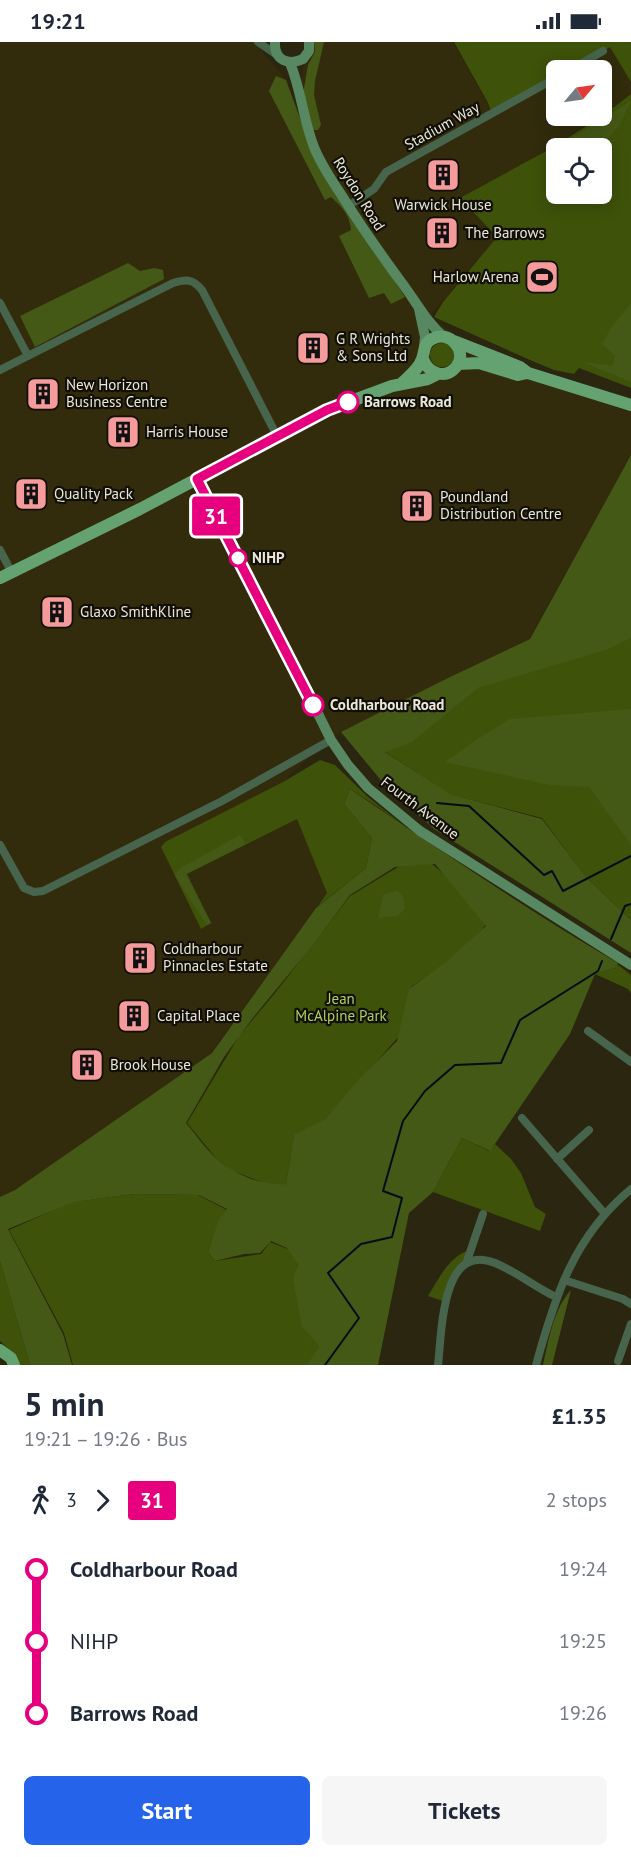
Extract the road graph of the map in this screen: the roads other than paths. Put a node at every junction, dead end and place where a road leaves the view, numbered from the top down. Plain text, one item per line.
1 (258, 42) edge
2 (274, 42) edge
3 (309, 42) edge
4 (603, 51) dead end
5 (277, 55) junction
6 (303, 59) junction
7 (587, 60) edge
8 (290, 63) junction
9 (298, 83) junction
10 (546, 84) edge
11 (348, 206) junction
12 (0, 303) edge
13 (419, 309) junction
14 (449, 339) junction
15 (423, 353) junction
16 (28, 356) junction
17 (458, 364) junction
18 (0, 370) edge
19 (528, 373) junction
20 (438, 374) junction
21 (400, 384) junction
22 (631, 405) edge
23 (277, 436) junction
24 (197, 479) junction
25 (0, 550) edge
26 (6, 575) edge
27 (331, 741) junction
28 (0, 845) edge
29 (631, 965) edge
30 (588, 1031) dead end
31 (631, 1062) edge
32 (522, 1118) dead end
33 (589, 1130) dead end
34 (557, 1159) junction
35 (631, 1189) edge
36 (483, 1214) dead end
37 (605, 1214) junction
38 (466, 1264) junction
39 (564, 1280) junction
40 (556, 1297) junction
41 (631, 1304) edge
42 (630, 1330) edge
43 (0, 1350) edge
44 (618, 1361) dead end
45 (15, 1365) edge
46 (438, 1365) edge
47 (536, 1365) edge

1 - 5 street
2 - 5 street
3 - 6 street, Roydon Road
4 - 7 street
5 - 8 street
6 - 8 street
6 - 9 street, Roydon Road
8 - 9 street, Roydon Road
9 - 11 street, Roydon Road
10 - 11 street, Stadium Way
11 - 13 street, Roydon Road
12 - 16 street
13 - 14 street, Roydon Road
13 - 15 street, Roydon Road
14 - 15 main road
14 - 17 main road
14 - 19 main road
15 - 20 main road
15 - 21 main road
16 - 18 street
16 - 23 street
17 - 19 main road
17 - 20 main road
19 - 22 main road
20 - 21 main road
21 - 23 main road
23 - 24 main road
24 - 26 main road
24 - 27 street, Fourth Avenue
25 - 26 street
27 - 28 street
27 - 29 street, Fourth Avenue
30 - 31 street
32 - 34 street
33 - 34 street
34 - 37 street
35 - 37 street
36 - 38 street
37 - 39 street
38 - 40 street
38 - 46 street
39 - 40 street
39 - 41 street
40 - 47 street
42 - 44 street
43 - 45 main road

